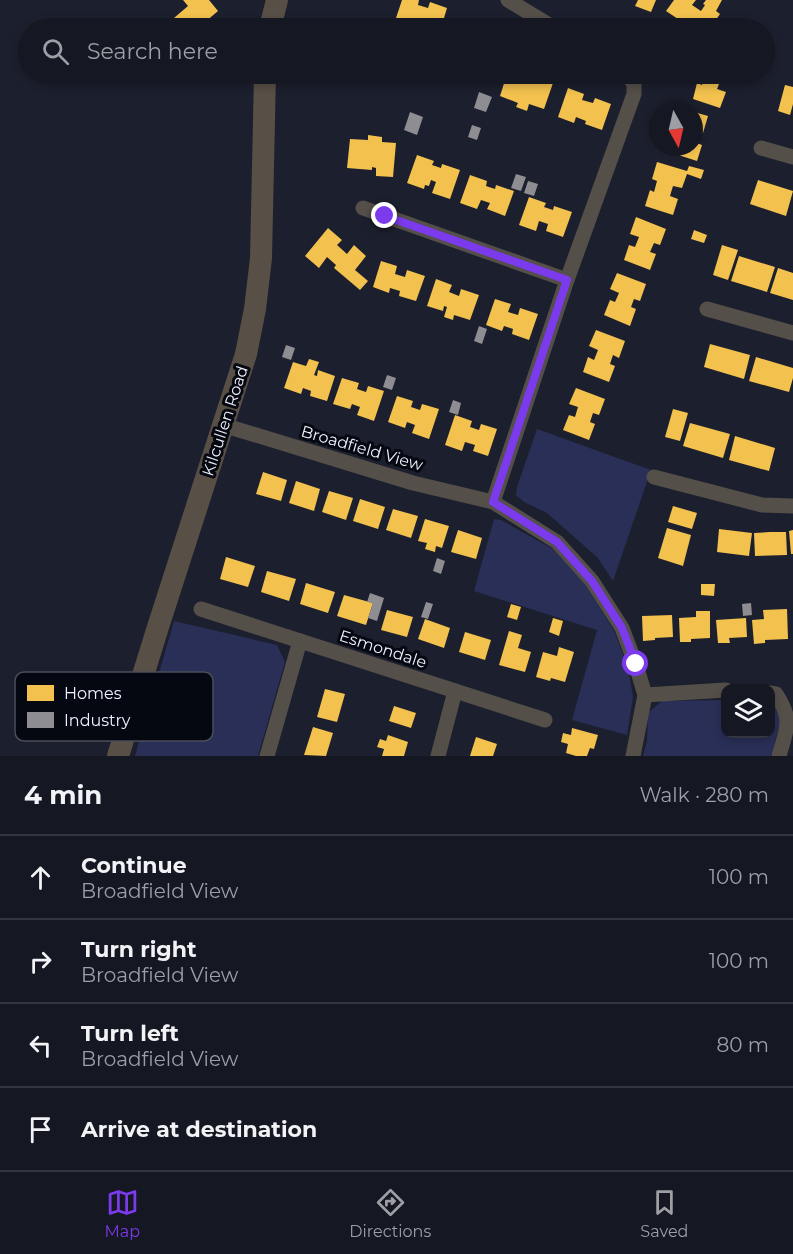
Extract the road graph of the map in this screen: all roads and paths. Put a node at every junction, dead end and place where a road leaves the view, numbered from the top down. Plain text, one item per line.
1 (277, 0) edge
2 (508, 0) edge
3 (272, 18) edge
4 (538, 18) edge
5 (265, 84) edge
6 (634, 84) edge
7 (761, 148) dead end
8 (793, 157) edge
9 (363, 208) dead end
10 (567, 280) junction
11 (708, 309) dead end
12 (793, 333) edge
13 (223, 425) junction
14 (654, 477) dead end
15 (493, 502) junction
16 (793, 506) edge
17 (201, 609) dead end
18 (300, 641) junction
19 (145, 672) edge
20 (721, 690) edge
21 (455, 691) junction
22 (775, 694) edge
23 (645, 695) junction
24 (545, 720) dead end
25 (123, 741) edge
26 (118, 756) edge
27 (267, 756) edge
28 (438, 756) edge
29 (633, 756) edge
30 (779, 756) edge

1 - 3 main road
2 - 4 street
5 - 13 main road, Kilcullen Road
6 - 10 street
7 - 8 street
9 - 10 street
10 - 15 street
11 - 12 street
13 - 15 street, Broadfield View
13 - 19 main road, Kilcullen Road
14 - 16 street
15 - 23 street, Broadfield View
17 - 18 street, Esmondale
18 - 21 street, Esmondale
18 - 27 street
20 - 23 street
21 - 24 street, Esmondale
21 - 28 street
22 - 30 street
23 - 29 street, Broadfield View
25 - 26 main road, Kilcullen Road

